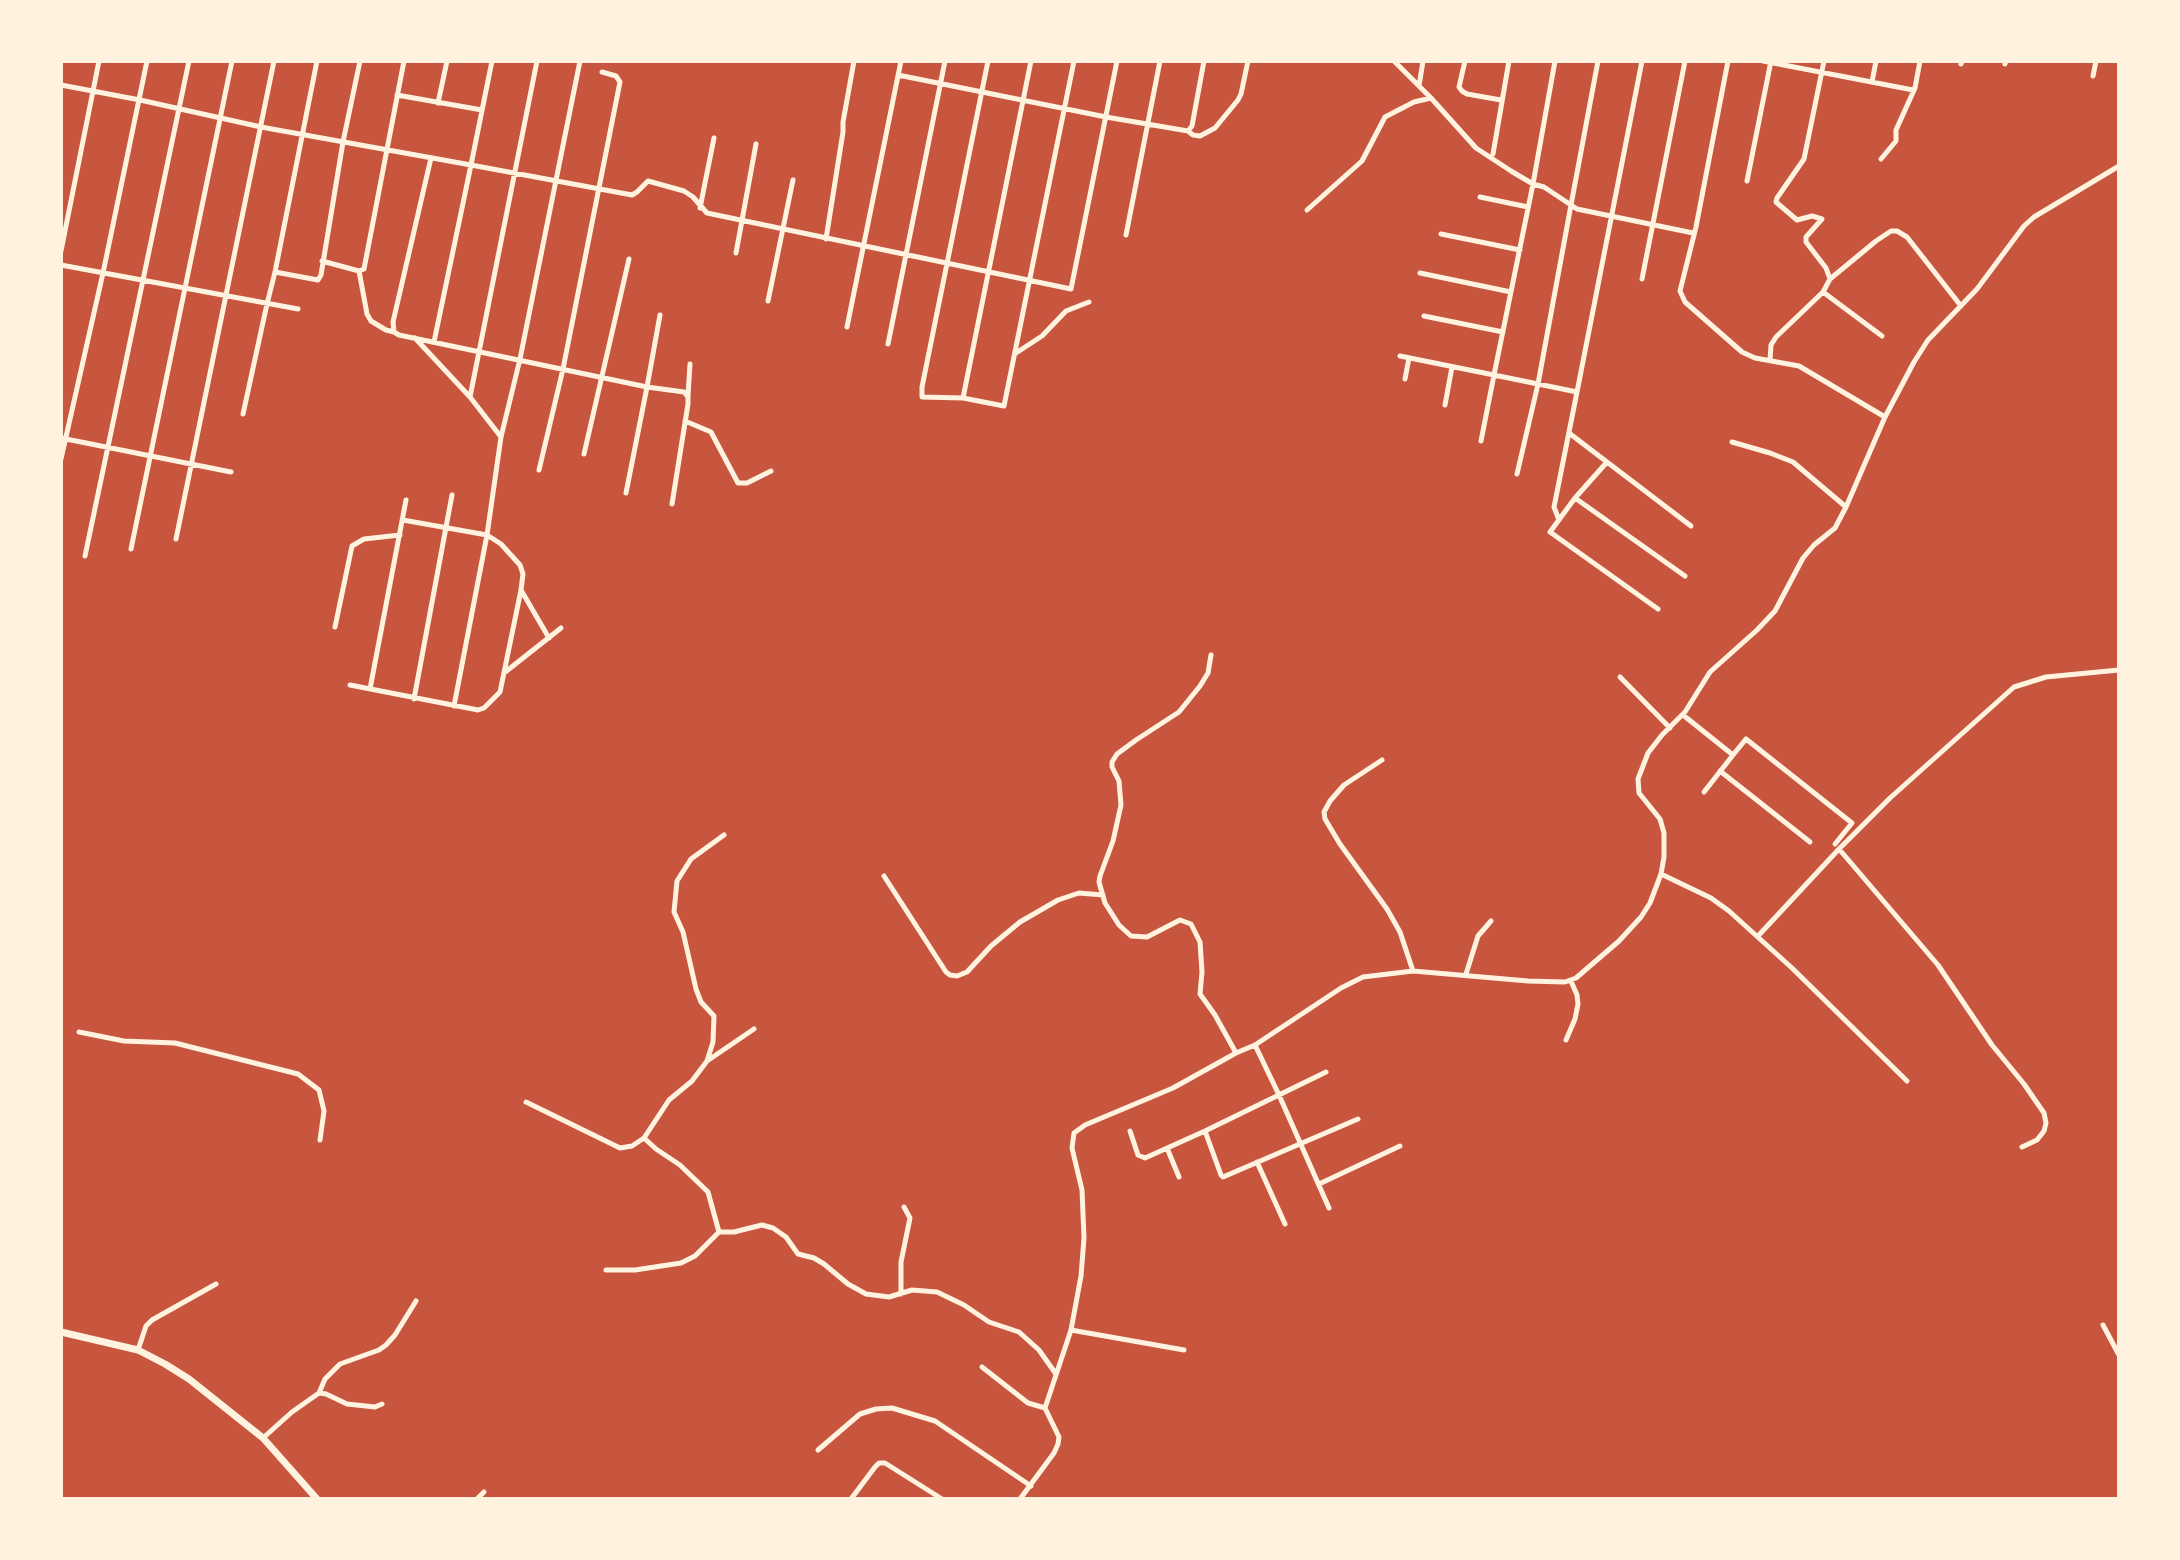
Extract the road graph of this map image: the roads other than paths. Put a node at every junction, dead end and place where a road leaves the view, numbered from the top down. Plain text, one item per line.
1 (99, 61) edge
2 (147, 61) edge
3 (189, 61) edge
4 (232, 61) edge
5 (274, 61) edge
6 (317, 61) edge
7 (360, 61) edge
8 (404, 61) edge
9 (447, 61) edge
10 (492, 61) edge
11 (537, 61) edge
12 (580, 61) edge
13 (854, 61) edge
14 (901, 61) edge
15 (945, 61) edge
16 (988, 61) edge
17 (1031, 61) edge
18 (1074, 61) edge
19 (1117, 61) edge
20 (1160, 61) edge
21 (1204, 61) edge
22 (1248, 61) edge
23 (1394, 61) edge
24 (1423, 61) edge
25 (1465, 61) edge
26 (1509, 61) edge
27 (1555, 61) edge
28 (1598, 61) edge
29 (1642, 61) edge
30 (1685, 61) edge
31 (1728, 61) edge
32 (1763, 61) edge
33 (1824, 61) edge
34 (1876, 61) edge
35 (1920, 61) edge
36 (2096, 61) edge
37 (1771, 62) edge
38 (602, 72) dead end
39 (1822, 74) junction
40 (898, 75) junction
41 (2093, 76) dead end
42 (1872, 82) junction
43 (61, 85) edge
44 (940, 85) junction
45 (1419, 86) junction
46 (1913, 90) junction
47 (93, 91) junction
48 (982, 92) junction
49 (397, 95) junction
50 (1431, 98) junction
51 (139, 100) junction
52 (1023, 100) junction
53 (1501, 100) junction
54 (438, 103) junction
55 (180, 108) junction
56 (1065, 109) junction
57 (482, 110) junction
58 (1106, 117) junction
59 (221, 118) junction
60 (1147, 125) junction
61 (261, 127) junction
62 (1188, 131) junction
63 (301, 134) junction
64 (714, 138) dead end
65 (343, 142) junction
66 (756, 144) dead end
67 (386, 149) junction
68 (1493, 154) dead end
69 (430, 158) junction
70 (1881, 159) dead end
71 (471, 165) junction
72 (2119, 166) edge
73 (514, 173) junction
74 (793, 180) dead end
75 (555, 181) junction
76 (1747, 181) dead end
77 (1533, 184) junction
78 (600, 189) junction
79 (1480, 197) dead end
80 (1571, 205) junction
81 (1528, 207) junction
82 (700, 208) junction
83 (1307, 210) dead end
84 (1611, 217) junction
85 (743, 221) junction
86 (1651, 225) junction
87 (784, 230) junction
88 (1693, 233) junction
89 (1126, 234) dead end
90 (1441, 234) dead end
91 (826, 239) junction
92 (864, 247) junction
93 (1520, 250) junction
94 (61, 251) edge
95 (736, 253) dead end
96 (906, 256) junction
97 (629, 259) dead end
98 (322, 261) junction
99 (61, 265) edge
100 (947, 265) junction
101 (359, 271) junction
102 (275, 272) junction
103 (103, 273) junction
104 (989, 273) junction
105 (1420, 273) dead end
106 (1642, 279) dead end
107 (1830, 279) junction
108 (144, 281) junction
109 (1031, 282) junction
110 (184, 288) junction
111 (1511, 292) junction
112 (1823, 292) junction
113 (226, 296) junction
114 (768, 301) dead end
115 (1088, 302) dead end
116 (267, 304) junction
117 (1961, 306) junction
118 (298, 309) dead end
119 (660, 315) dead end
120 (1424, 316) dead end
121 (847, 327) dead end
122 (394, 332) junction
123 (1503, 332) junction
124 (1882, 336) dead end
125 (415, 338) junction
126 (434, 341) junction
127 (888, 344) dead end
128 (479, 351) junction
129 (1016, 353) junction
130 (1400, 356) dead end
131 (1409, 358) junction
132 (520, 359) junction
133 (1770, 360) junction
134 (690, 364) dead end
135 (1452, 366) junction
136 (562, 369) junction
137 (1494, 375) junction
138 (603, 378) junction
139 (1405, 379) dead end
140 (1538, 384) junction
141 (647, 387) junction
142 (1577, 392) junction
143 (470, 397) junction
144 (688, 397) junction
145 (963, 398) junction
146 (1445, 405) dead end
147 (243, 414) dead end
148 (1885, 417) junction
149 (685, 421) junction
150 (1569, 433) junction
151 (501, 437) junction
152 (63, 438) edge
153 (1481, 441) dead end
154 (1732, 442) dead end
155 (106, 448) junction
156 (584, 454) dead end
157 (150, 456) junction
158 (61, 459) edge
159 (1607, 462) junction
160 (191, 465) junction
161 (539, 470) dead end
162 (771, 471) dead end
163 (231, 472) dead end
164 (1517, 474) dead end
165 (626, 493) dead end
166 (452, 495) dead end
167 (1576, 498) junction
168 (407, 500) dead end
169 (672, 504) dead end
170 (1846, 508) junction
171 (403, 520) junction
172 (1559, 520) junction
173 (445, 526) junction
174 (1691, 526) dead end
175 (400, 535) junction
176 (487, 535) junction
177 (176, 539) dead end
178 (131, 548) dead end
179 (85, 556) dead end
180 (1685, 576) dead end
181 (521, 590) junction
182 (1658, 609) dead end
183 (335, 627) dead end
184 (561, 628) dead end
185 (549, 638) junction
186 (1211, 655) dead end
187 (2119, 670) edge
188 (504, 673) junction
189 (1620, 677) dead end
190 (350, 685) dead end
191 (370, 689) junction
192 (414, 699) junction
193 (454, 706) junction
194 (1683, 715) junction
195 (1670, 727) junction
196 (1733, 755) junction
197 (1382, 760) dead end
198 (1720, 771) junction
199 (1704, 792) dead end
200 (724, 835) dead end
201 (1810, 842) dead end
202 (1837, 846) junction
203 (1661, 874) junction
204 (884, 876) dead end
205 (1102, 895) junction
206 (1491, 921) dead end
207 (1758, 936) junction
208 (1413, 971) junction
209 (1466, 974) junction
210 (1571, 981) junction
211 (754, 1029) dead end
212 (79, 1032) dead end
213 (1566, 1040) dead end
214 (1255, 1045) junction
215 (1236, 1053) junction
216 (706, 1061) junction
217 (1326, 1072) dead end
218 (1907, 1082) dead end
219 (1279, 1095) junction
220 (526, 1102) dead end
221 (1358, 1119) dead end
222 (1130, 1131) dead end
223 (1205, 1131) junction
224 (644, 1138) junction
225 (320, 1140) dead end
226 (1301, 1143) junction
227 (1400, 1146) dead end
228 (2022, 1147) dead end
229 (1167, 1148) junction
230 (1257, 1162) junction
231 (1179, 1177) dead end
232 (1319, 1184) junction
233 (904, 1207) dead end
234 (1329, 1208) dead end
235 (1285, 1224) dead end
236 (719, 1232) junction
237 (606, 1270) dead end
238 (216, 1284) dead end
239 (901, 1294) junction
240 (416, 1301) dead end
241 (2103, 1325) dead end
242 (1071, 1330) junction
243 (61, 1332) edge
244 (138, 1350) junction
245 (1184, 1350) dead end
246 (2119, 1355) edge
247 (982, 1367) dead end
248 (1056, 1374) junction
249 (319, 1393) junction
250 (382, 1404) dead end
251 (1045, 1408) junction
252 (263, 1438) junction
253 (818, 1450) dead end
254 (1031, 1486) junction
255 (484, 1492) dead end
256 (853, 1496) edge
257 (317, 1499) edge
258 (477, 1499) edge
259 (862, 1499) edge
260 (942, 1499) edge
261 (1020, 1499) edge

1 - 47 street
2 - 51 street
3 - 55 street
4 - 59 street
5 - 61 street
6 - 63 street
7 - 65 street
8 - 49 street
9 - 54 street
10 - 57 street
11 - 73 street
12 - 75 street
13 - 91 street
14 - 40 street
15 - 44 street
16 - 48 street
17 - 52 street
18 - 56 street
19 - 58 street
20 - 60 street
21 - 62 street
22 - 62 street
23 - 45 street
24 - 45 street
25 - 53 street
26 - 53 street
27 - 77 street
28 - 80 street
29 - 84 street
30 - 86 street
31 - 88 street
32 - 37 street
33 - 39 street
34 - 42 street
35 - 46 street
36 - 41 street
37 - 39 street
37 - 76 street
38 - 78 street
39 - 42 street
39 - 107 street
40 - 44 street
40 - 92 street
42 - 46 street
43 - 47 street
44 - 48 street
44 - 96 street
45 - 50 street
46 - 70 street
47 - 51 street
47 - 94 street
48 - 52 street
48 - 100 street
49 - 54 street
49 - 67 street
50 - 77 street
50 - 83 street
51 - 55 street
51 - 103 street
52 - 56 street
52 - 104 street
53 - 68 street
54 - 57 street
55 - 59 street
55 - 108 street
56 - 58 street
56 - 109 street
57 - 71 street
58 - 60 street
58 - 109 street
59 - 61 street
59 - 110 street
60 - 62 street
60 - 89 street
61 - 63 street
61 - 113 street
63 - 65 street
63 - 102 street
64 - 82 street
65 - 67 street
65 - 98 street
66 - 85 street
67 - 69 street
67 - 101 street
69 - 71 street
69 - 122 street
71 - 73 street
71 - 126 street
72 - 117 street
73 - 75 street
73 - 128 street
74 - 87 street
75 - 78 street
75 - 132 street
77 - 80 street
77 - 81 street
78 - 82 street
78 - 136 street
79 - 81 street
80 - 84 street
80 - 140 street
81 - 93 street
82 - 85 street
84 - 86 street
84 - 142 street
85 - 87 street
85 - 95 street
86 - 88 street
86 - 106 street
87 - 91 street
87 - 114 street
88 - 133 street
90 - 93 street
91 - 92 street
92 - 96 street
92 - 121 street
93 - 111 street
96 - 100 street
96 - 127 street
97 - 138 street
98 - 101 street
98 - 102 street
99 - 103 street
100 - 104 street
100 - 145 street
101 - 122 street
102 - 116 street
103 - 108 street
103 - 152 street
104 - 109 street
104 - 145 street
105 - 111 street
107 - 112 street
107 - 117 street
108 - 110 street
108 - 155 street
109 - 129 street
110 - 113 street
110 - 157 street
111 - 123 street
112 - 124 street
112 - 133 street
113 - 116 street
113 - 160 street
115 - 129 street
116 - 118 street
116 - 147 street
117 - 148 street
119 - 141 street
120 - 123 street
122 - 125 street
123 - 137 street
125 - 126 street
125 - 143 street
126 - 128 street
128 - 132 street
128 - 143 street
129 - 145 street
130 - 131 street
131 - 135 street
131 - 139 street
132 - 136 street
132 - 151 street
133 - 148 street
134 - 144 street
135 - 137 street
135 - 146 street
136 - 138 street
136 - 161 street
137 - 140 street
137 - 153 street
138 - 141 street
138 - 156 street
140 - 142 street
140 - 164 street
141 - 144 street
141 - 165 street
142 - 150 street
143 - 151 street
144 - 149 street
148 - 170 street
149 - 162 street
149 - 169 street
150 - 159 street
150 - 172 street
151 - 176 street
152 - 155 street
152 - 158 street
154 - 170 street
155 - 157 street
155 - 179 street
157 - 160 street
157 - 178 street
159 - 167 street
159 - 174 street
160 - 163 street
160 - 177 street
166 - 173 street
167 - 172 street
167 - 180 street
168 - 171 street
170 - 194 street
171 - 173 street
171 - 175 street
172 - 182 street
173 - 176 street
173 - 192 street
175 - 183 street
175 - 191 street
176 - 181 street
176 - 193 street
181 - 185 street
181 - 188 street
184 - 185 street
185 - 188 street
186 - 205 street
187 - 202 street
188 - 193 street
189 - 195 street
190 - 191 street
191 - 192 street
192 - 193 street
194 - 195 street
194 - 196 street
195 - 203 street
196 - 198 street
196 - 202 street
197 - 208 street
198 - 199 street
198 - 201 street
200 - 216 street
202 - 207 street
202 - 228 street
203 - 207 street
203 - 210 street
204 - 205 street
205 - 215 street
206 - 209 street
207 - 218 street
208 - 209 street
208 - 214 street
209 - 210 street
210 - 213 street
211 - 216 street
212 - 225 street
214 - 215 street
214 - 219 street
215 - 242 street
216 - 224 street
217 - 219 street
219 - 223 street
219 - 226 street
220 - 224 street
221 - 226 street
222 - 229 street
223 - 229 street
223 - 230 street
224 - 236 street
226 - 230 street
226 - 232 street
227 - 232 street
229 - 231 street
230 - 235 street
232 - 234 street
233 - 239 street
236 - 237 street
236 - 239 street
238 - 244 street
239 - 248 street
240 - 249 street
241 - 246 street
242 - 245 street
242 - 248 street
243 - 244 street
244 - 252 street
247 - 251 street
248 - 251 street
249 - 250 street
249 - 252 street
251 - 254 street
252 - 257 street
253 - 254 street
254 - 261 street
255 - 258 street
256 - 259 street
256 - 260 street

